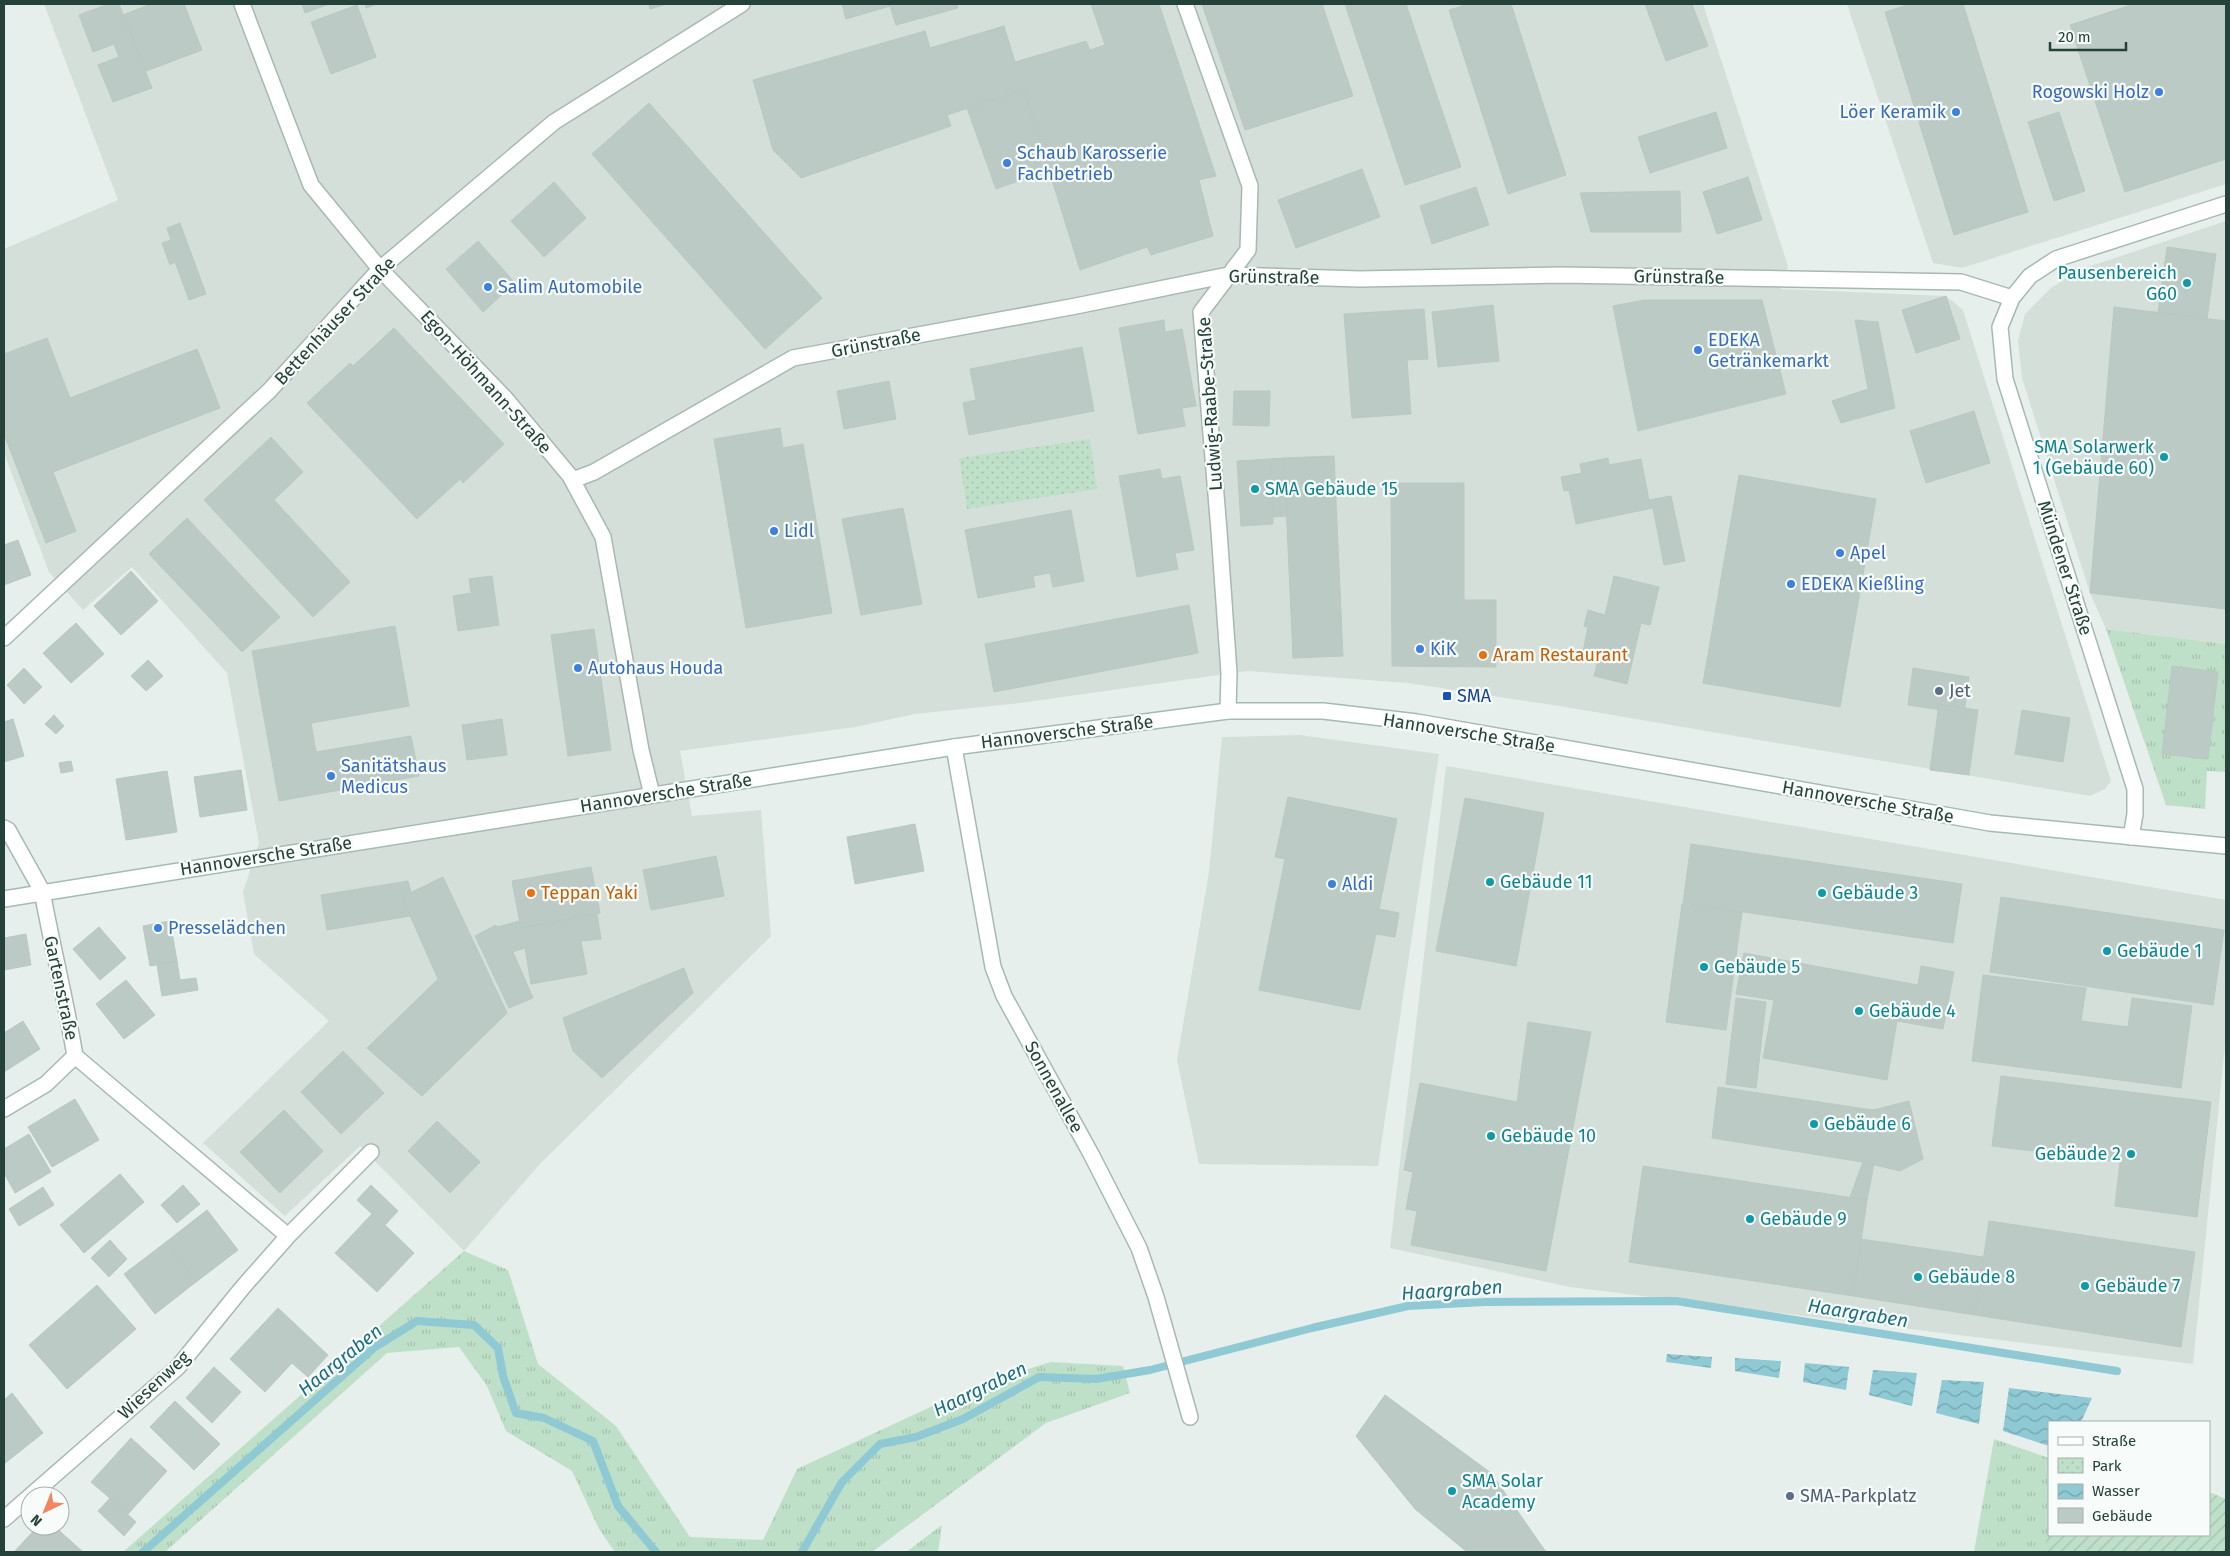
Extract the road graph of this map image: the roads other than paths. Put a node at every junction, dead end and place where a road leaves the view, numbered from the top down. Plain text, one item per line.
1 (242, 4) edge
2 (742, 4) edge
3 (1185, 4) edge
4 (2226, 204) edge
5 (380, 268) junction
6 (1228, 275) junction
7 (2012, 298) junction
8 (574, 480) junction
9 (4, 638) edge
10 (1228, 711) junction
11 (954, 747) junction
12 (652, 795) junction
13 (4, 828) edge
14 (2131, 837) junction
15 (2226, 846) edge
16 (42, 891) junction
17 (4, 899) edge
18 (75, 1056) junction
19 (4, 1109) edge
20 (371, 1152) dead end
21 (288, 1236) junction
22 (1190, 1417) dead end
23 (4, 1519) edge

1 - 5 street, Egon-Höhmann-Straße
2 - 5 street, Bettenhäuser Straße
3 - 6 street, Ludwig-Raabe-Straße
4 - 7 street, Mündener Straße
5 - 8 street, Egon-Höhmann-Straße
5 - 9 street, Bettenhäuser Straße
6 - 7 street, Grünstraße
6 - 8 street, Grünstraße
6 - 10 street, Ludwig-Raabe-Straße
7 - 14 street, Mündener Straße
8 - 12 street, Egon-Höhmann-Straße
10 - 11 street, Hannoversche Straße
10 - 14 street, Hannoversche Straße
11 - 12 street, Hannoversche Straße
11 - 22 street, Sonnenallee
12 - 16 street, Hannoversche Straße
13 - 16 street, Gartenstraße
14 - 15 street, Hannoversche Straße
16 - 17 street, Hannoversche Straße
16 - 18 street, Gartenstraße
18 - 19 street, Gartenstraße
18 - 21 street
20 - 21 street, Wiesenweg
21 - 23 street, Wiesenweg

